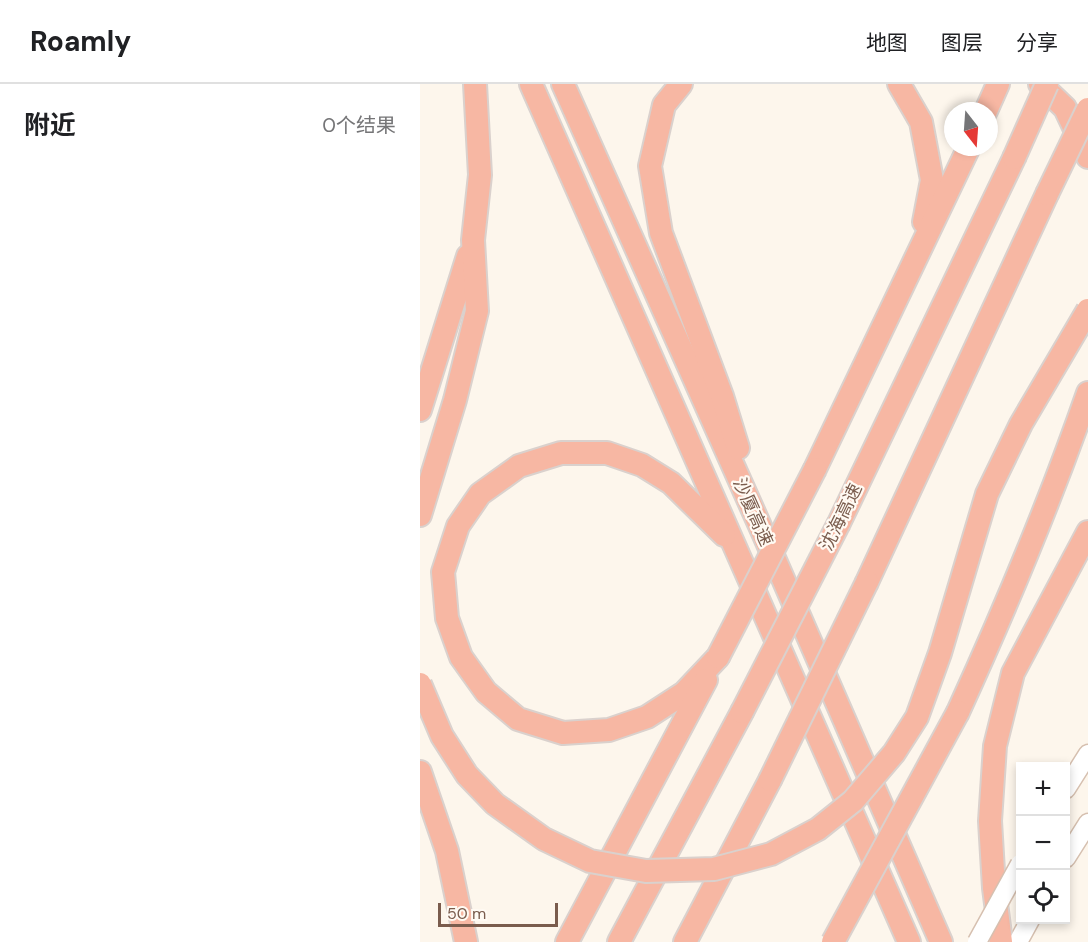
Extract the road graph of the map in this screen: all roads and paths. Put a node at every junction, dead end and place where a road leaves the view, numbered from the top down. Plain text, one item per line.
1 (475, 84) edge
2 (531, 84) edge
3 (563, 84) edge
4 (681, 84) edge
5 (899, 84) edge
6 (998, 84) edge
7 (1040, 84) edge
8 (1047, 84) edge
9 (990, 102) edge
10 (1088, 109) edge
11 (965, 156) edge
12 (1088, 157) edge
13 (473, 240) junction
14 (916, 259) junction
15 (1088, 310) edge
16 (1088, 393) edge
17 (420, 410) edge
18 (420, 515) edge
19 (1088, 532) edge
20 (764, 535) junction
21 (732, 542) junction
22 (718, 657) junction
23 (420, 684) edge
24 (1088, 754) edge
25 (420, 772) edge
26 (1070, 781) edge
27 (1088, 823) edge
28 (1070, 850) edge
29 (1017, 870) edge
30 (1028, 924) edge
31 (466, 942) edge
32 (567, 942) edge
33 (619, 942) edge
34 (685, 942) edge
35 (833, 942) edge
36 (909, 942) edge
37 (941, 942) edge
38 (977, 942) edge
39 (1001, 942) edge
40 (1018, 942) edge

1 - 13 highway
2 - 21 highway, 沙厦高速
3 - 20 highway, 沙厦高速
4 - 20 highway
5 - 14 highway
6 - 9 highway
7 - 12 highway
8 - 33 highway, 沈海高速, bridge
10 - 34 highway, bridge
11 - 14 highway
13 - 17 highway
13 - 18 highway
14 - 22 highway, bridge
15 - 23 highway, bridge
16 - 35 highway, bridge
19 - 39 highway
20 - 37 highway, 沙厦高速
21 - 22 highway
21 - 36 highway, 沙厦高速
22 - 32 highway
24 - 26 main road
25 - 31 highway
27 - 28 main road
29 - 38 main road, bridge
30 - 40 main road

